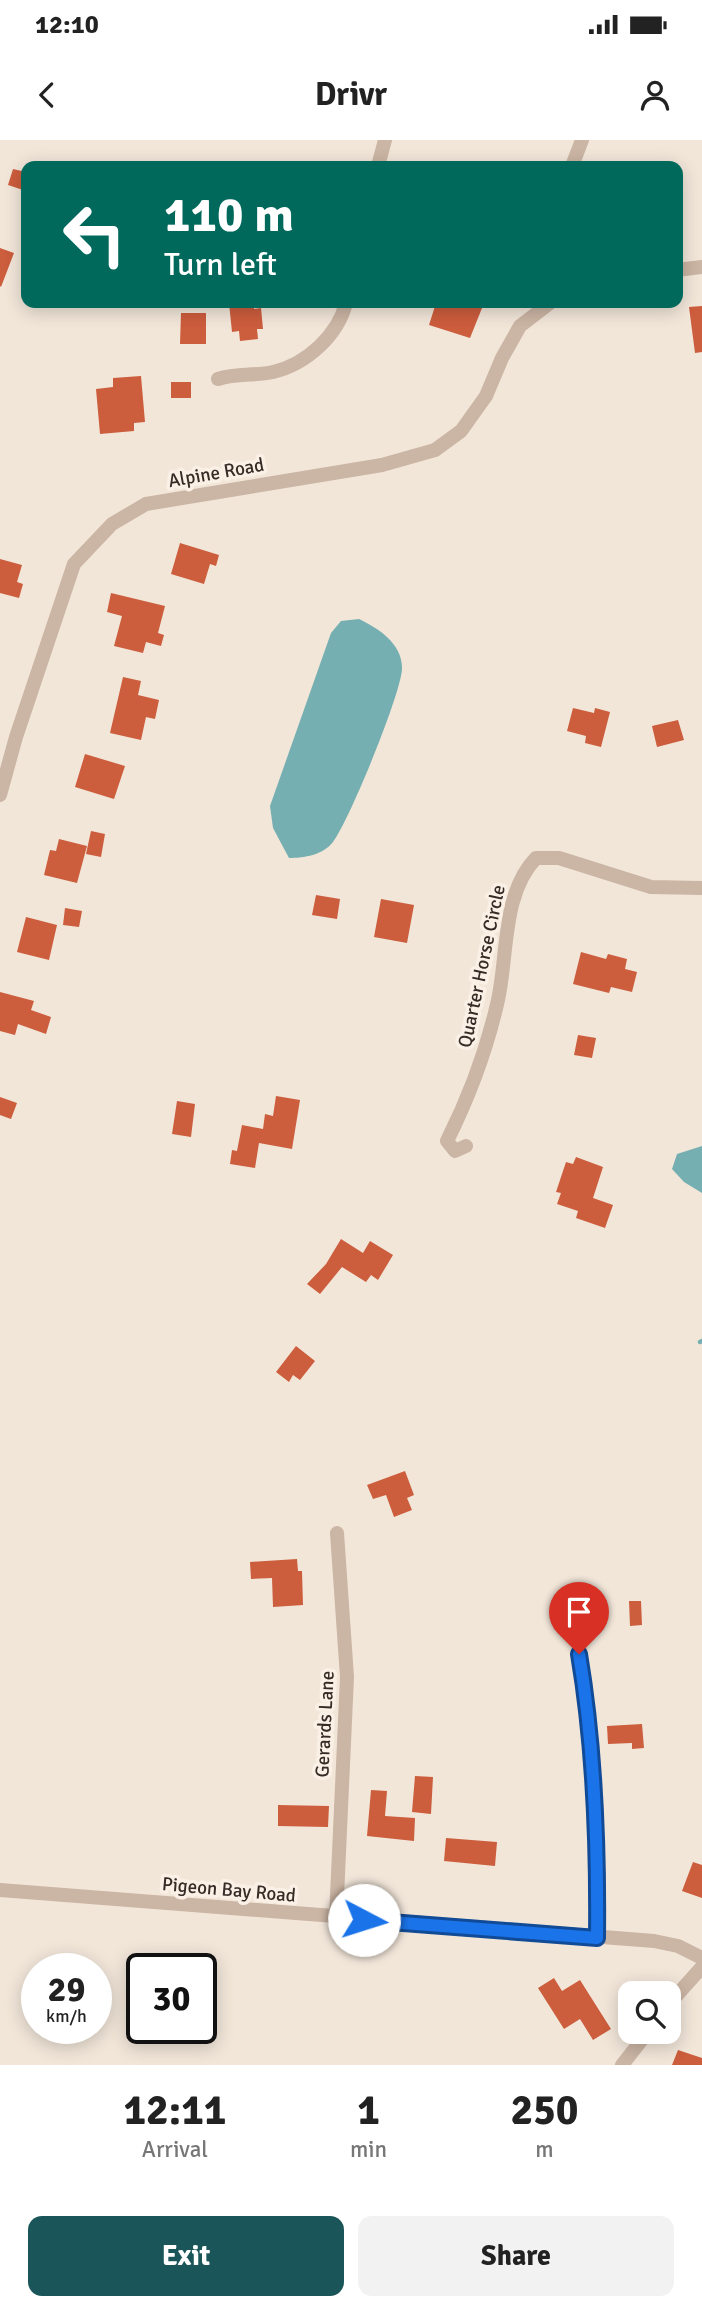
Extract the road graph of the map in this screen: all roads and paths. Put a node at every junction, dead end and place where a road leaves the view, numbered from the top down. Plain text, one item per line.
1 (385, 140) edge
2 (582, 140) edge
3 (379, 161) edge
4 (574, 161) edge
5 (702, 267) edge
6 (683, 269) edge
7 (344, 308) edge
8 (543, 308) edge
9 (218, 379) dead end
10 (0, 732) edge
11 (16, 737) junction
12 (0, 795) edge
13 (702, 888) edge
14 (466, 1146) dead end
15 (337, 1533) dead end
16 (579, 1654) dead end
17 (0, 1890) edge
18 (336, 1918) junction
19 (597, 1938) junction
20 (702, 1958) edge
21 (702, 1968) edge
22 (681, 1991) edge
23 (639, 2044) edge
24 (622, 2065) edge

1 - 3 street
2 - 4 street
5 - 6 street
7 - 9 street
8 - 11 street, Alpine Road
10 - 11 street
11 - 12 street, Alpine Road
13 - 14 street, Quarter Horse Circle
15 - 18 street, Gerards Lane
16 - 19 street
17 - 18 street, Pigeon Bay Road
18 - 19 street, Pigeon Bay Road
19 - 20 street, Pigeon Bay Road
21 - 22 street
23 - 24 street

